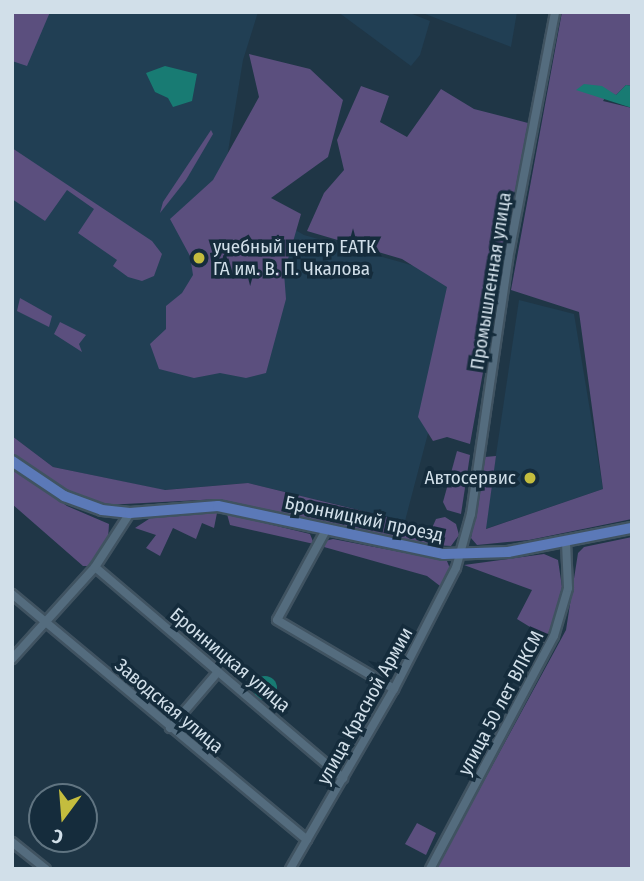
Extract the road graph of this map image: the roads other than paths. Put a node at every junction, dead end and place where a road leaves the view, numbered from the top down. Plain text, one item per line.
1 (555, 12) edge
2 (12, 461) edge
3 (130, 513) junction
4 (632, 528) edge
5 (326, 530) junction
6 (566, 543) junction
7 (460, 554) junction
8 (94, 567) junction
9 (12, 594) edge
10 (48, 624) junction
11 (12, 659) edge
12 (218, 673) junction
13 (394, 689) junction
14 (170, 728) junction
15 (344, 779) junction
16 (307, 840) junction
17 (12, 842) edge
18 (46, 869) edge
19 (290, 869) edge
20 (430, 869) edge

1 - 7 street, Промышленная улица
2 - 3 main road
3 - 5 main road, Бронницкий проезд
3 - 8 street
4 - 6 main road, Бронницкий проезд
5 - 7 main road, Бронницкий проезд
5 - 13 street
6 - 7 main road, Бронницкий проезд
6 - 20 street, улица 50 лет ВЛКСМ
7 - 13 street, улица Красной Армии
8 - 10 street
8 - 12 street, Бронницкая улица
9 - 10 street, Заводская улица
10 - 11 street
10 - 14 street, Заводская улица
12 - 14 street
12 - 15 street, Бронницкая улица
13 - 15 street, улица Красной Армии
14 - 16 street, Заводская улица
15 - 16 street, улица Красной Армии
16 - 19 street, улица Красной Армии
17 - 18 street

